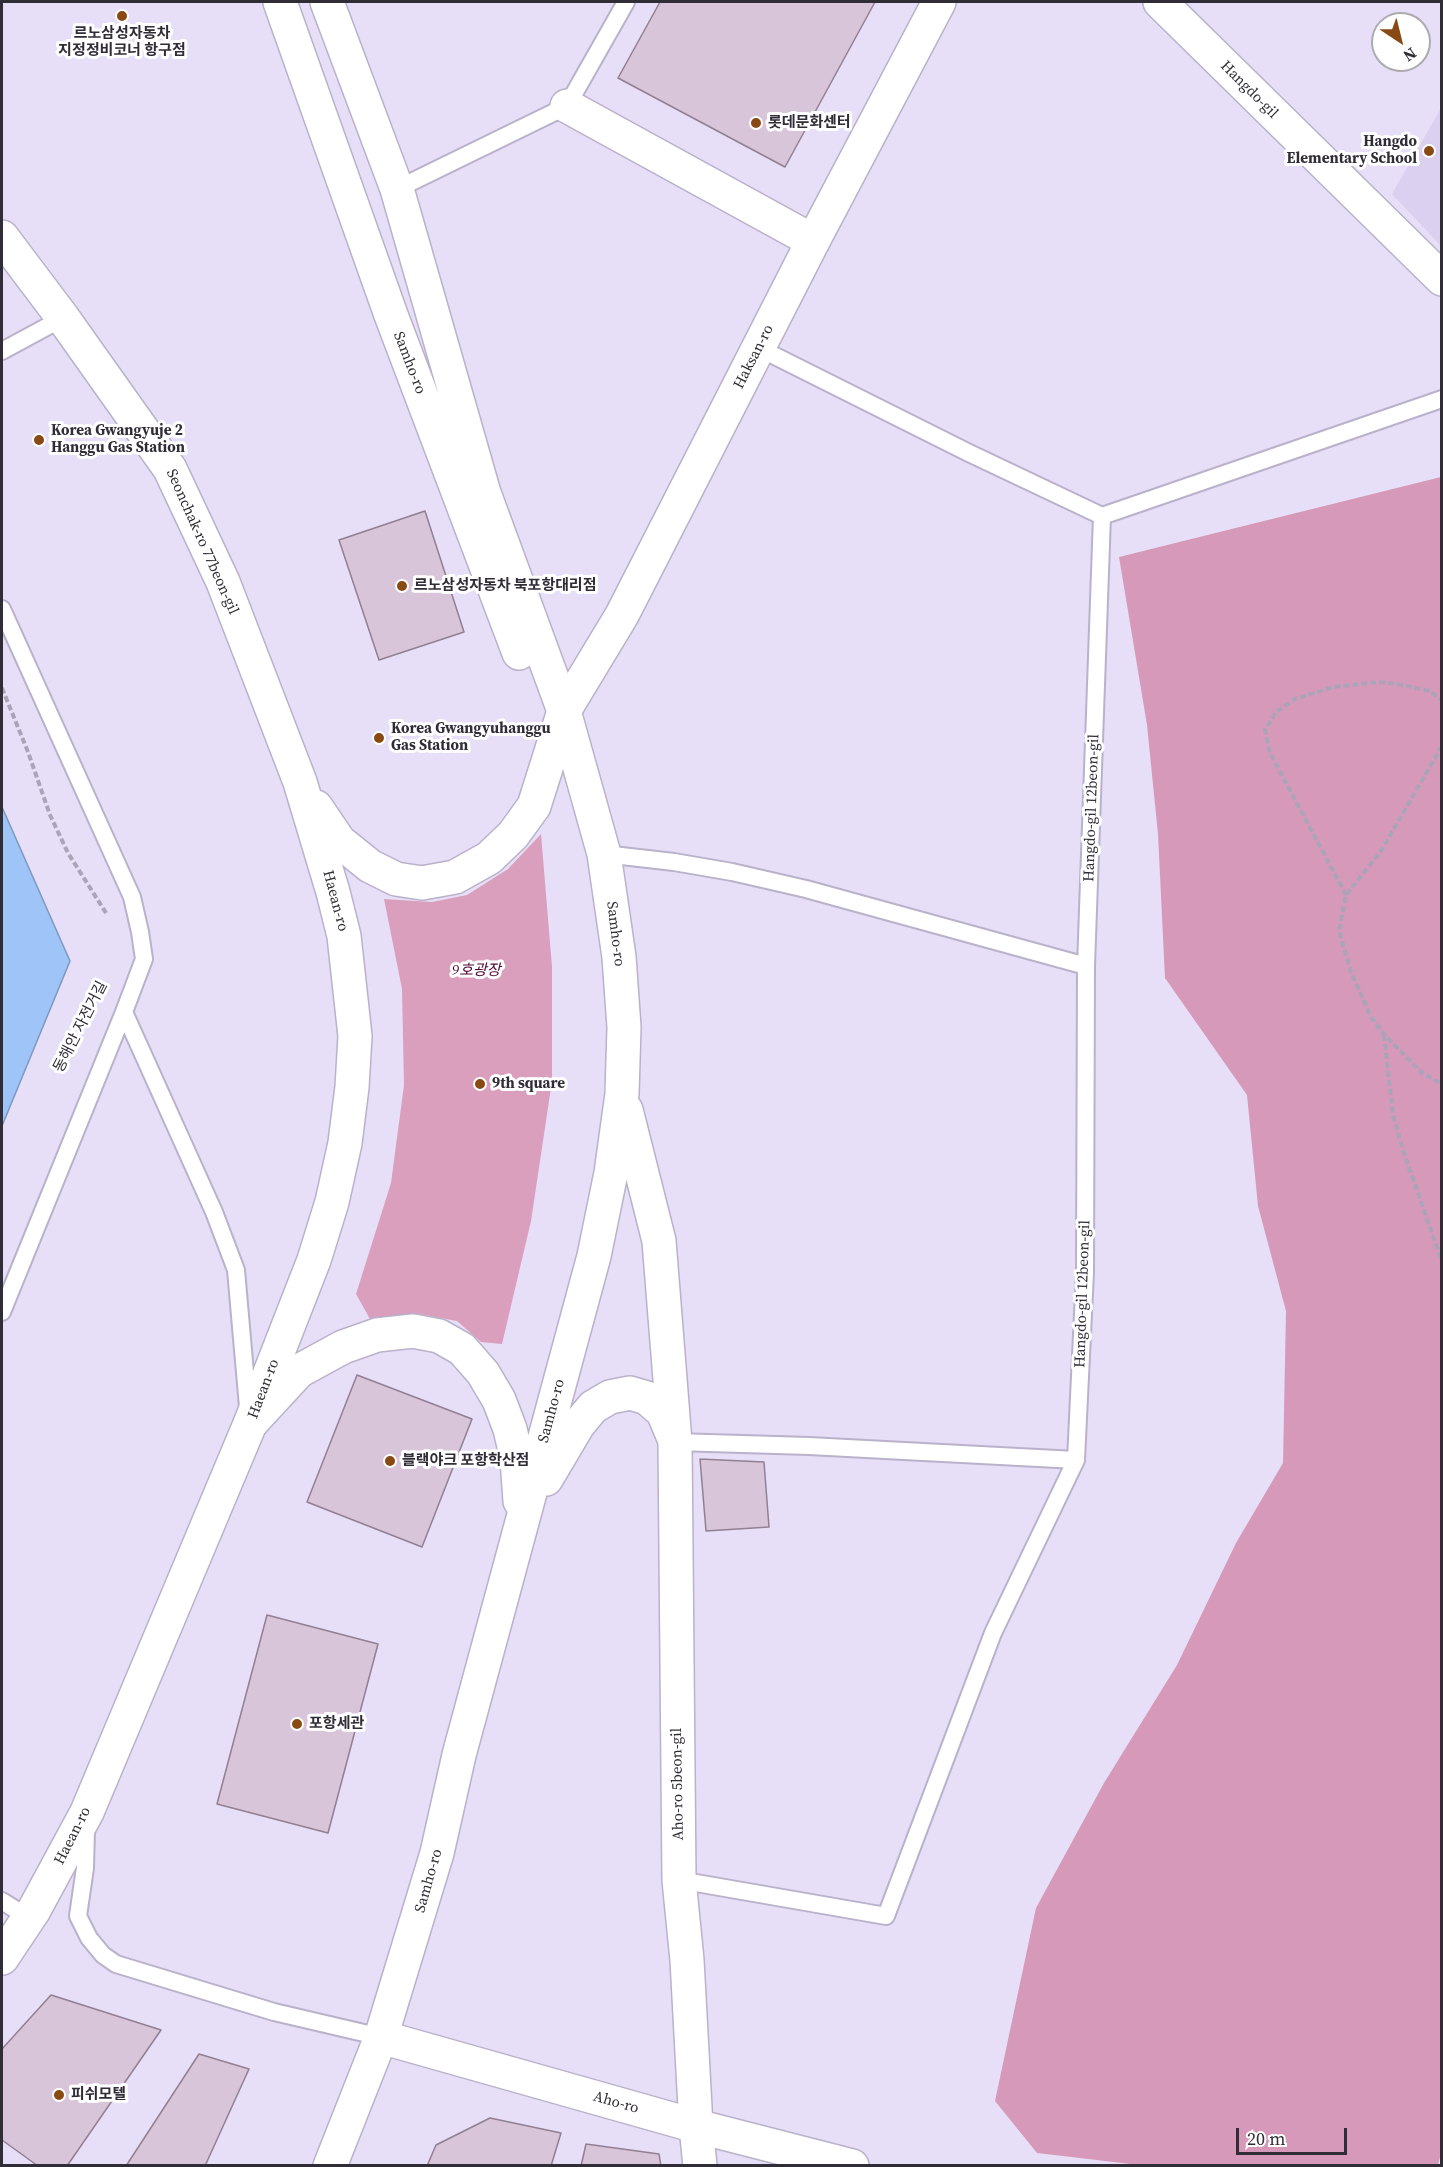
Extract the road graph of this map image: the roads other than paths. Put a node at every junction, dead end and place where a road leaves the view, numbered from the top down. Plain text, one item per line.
1 (280, 2) edge
2 (327, 2) edge
3 (626, 2) edge
4 (939, 2) edge
5 (1160, 2) edge
6 (567, 106) junction
7 (397, 189) junction
8 (2, 237) edge
9 (813, 241) junction
10 (1442, 279) edge
11 (63, 318) junction
12 (759, 348) junction
13 (2, 351) edge
14 (1442, 399) edge
15 (1102, 516) junction
16 (2, 609) edge
17 (564, 711) junction
18 (300, 782) junction
19 (604, 854) junction
20 (1086, 966) junction
21 (124, 1012) junction
22 (622, 1094) junction
23 (2, 1312) edge
24 (250, 1424) junction
25 (675, 1442) junction
26 (1076, 1460) junction
27 (522, 1522) junction
28 (87, 1812) junction
29 (679, 1880) junction
30 (2, 1900) edge
31 (29, 1918) junction
32 (2, 1958) edge
33 (381, 2037) junction
34 (696, 2126) junction
35 (330, 2166) edge
36 (700, 2166) edge
37 (852, 2166) edge

1 - 17 main road, Samho-ro
2 - 7 main road, Samho-ro
3 - 6 lane
4 - 9 main road, Haksan-ro
5 - 10 main road, Hangdo-gil
6 - 7 lane
6 - 9 main road
7 - 17 main road, Samho-ro
8 - 11 main road, Seonchak-ro 77beon-gil
9 - 12 main road, Haksan-ro
11 - 13 lane
11 - 18 main road, Seonchak-ro 77beon-gil
12 - 15 lane
12 - 17 main road, Haksan-ro
14 - 15 lane
15 - 20 lane, Hangdo-gil 12beon-gil
16 - 21 lane
17 - 18 main road, Haksan-ro
17 - 19 main road, Samho-ro
18 - 24 main road, Haean-ro
19 - 20 lane
19 - 22 main road, Samho-ro
20 - 26 lane, Hangdo-gil 12beon-gil
21 - 23 lane
21 - 24 lane
22 - 25 main road, Aho-ro 5beon-gil
22 - 27 main road, Samho-ro
24 - 27 main road
24 - 28 main road, Haean-ro
25 - 26 lane
25 - 27 main road
25 - 29 main road, Aho-ro 5beon-gil
26 - 29 lane
27 - 33 main road, Samho-ro
28 - 31 main road, Haean-ro
28 - 33 lane
29 - 34 main road, Aho-ro 5beon-gil
30 - 31 lane
31 - 32 main road, Haean-ro
33 - 34 main road, Aho-ro
33 - 35 main road, Samho-ro
34 - 36 main road, Aho-ro 5beon-gil
34 - 37 main road, Aho-ro

